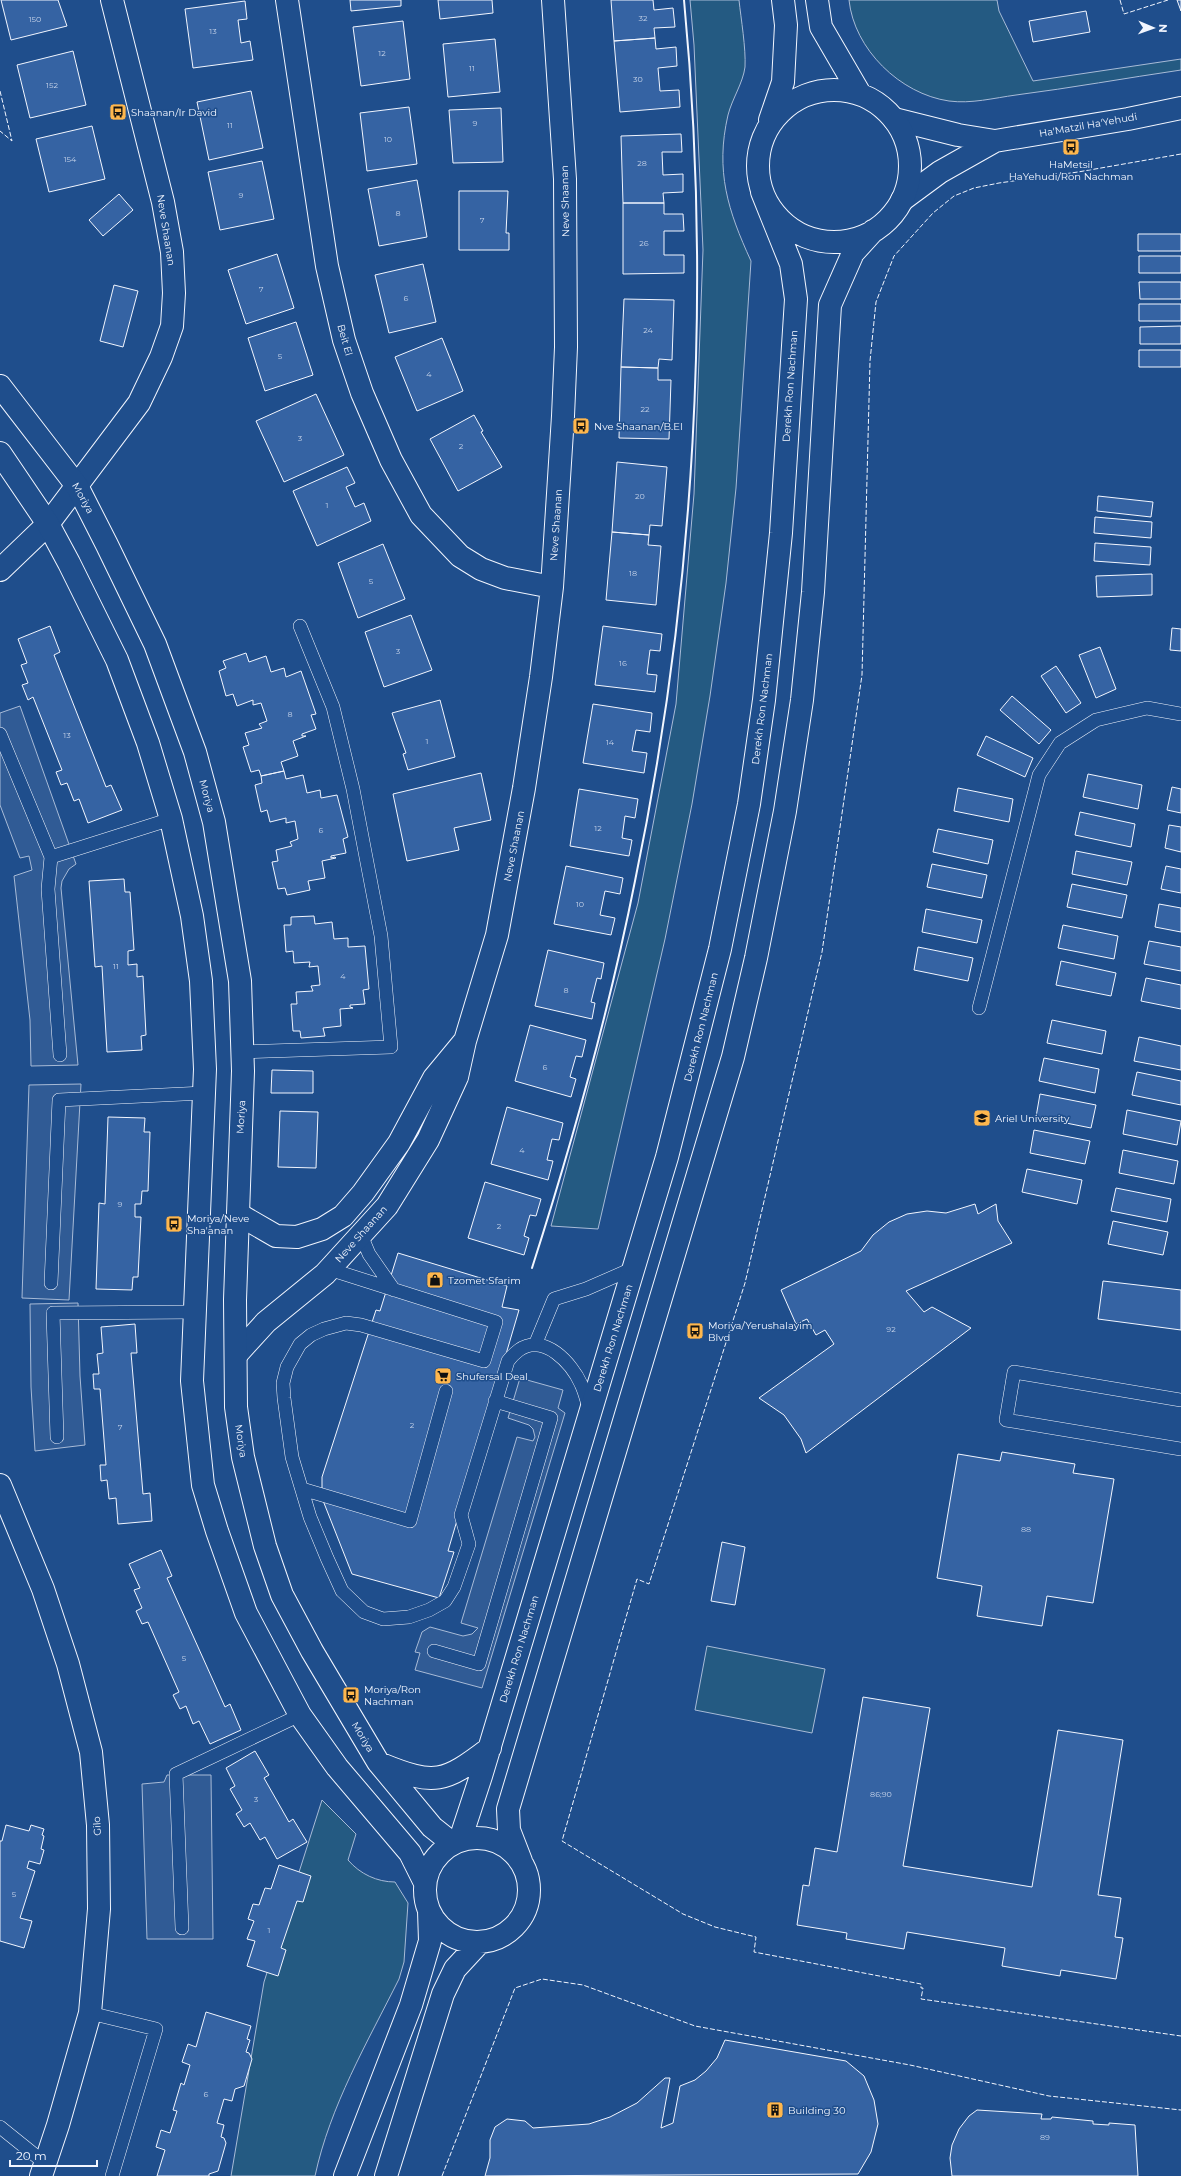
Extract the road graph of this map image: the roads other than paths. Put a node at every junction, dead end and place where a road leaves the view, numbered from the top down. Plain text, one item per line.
1 (112, 0) edge
2 (287, 0) edge
3 (553, 0) edge
4 (783, 0) edge
5 (817, 0) edge
6 (860, 94) junction
7 (1181, 108) edge
8 (894, 119) junction
9 (995, 141) junction
10 (760, 150) junction
11 (762, 192) junction
12 (902, 200) junction
13 (873, 231) junction
14 (0, 386) edge
15 (0, 453) edge
16 (77, 486) junction
17 (48, 524) junction
18 (0, 570) edge
19 (552, 587) junction
20 (300, 626) dead end
21 (1181, 714) edge
22 (0, 734) edge
23 (171, 819) junction
24 (51, 857) junction
25 (979, 1008) dead end
26 (465, 1041) junction
27 (242, 1052) junction
28 (60, 1055) dead end
29 (204, 1093) junction
30 (238, 1214) junction
31 (361, 1235) junction
32 (634, 1268) junction
33 (329, 1270) junction
34 (51, 1283) dead end
35 (394, 1290) junction
36 (194, 1312) junction
37 (535, 1345) junction
38 (236, 1355) junction
39 (446, 1391) dead end
40 (1181, 1400) edge
41 (495, 1401) junction
42 (591, 1413) junction
43 (57, 1438) dead end
44 (1181, 1449) edge
45 (0, 1485) edge
46 (302, 1489) junction
47 (434, 1651) dead end
48 (300, 1715) junction
49 (490, 1748) junction
50 (378, 1762) junction
51 (456, 1841) junction
52 (521, 1861) junction
53 (425, 1883) junction
54 (429, 1911) junction
55 (182, 1928) dead end
56 (480, 1942) junction
57 (90, 2013) junction
58 (0, 2127) edge
59 (44, 2170) edge
60 (112, 2176) edge
61 (345, 2176) edge
62 (386, 2176) edge

1 - 16 street, Neve Shaanan
2 - 19 street, Beit El
3 - 19 street, Neve Shaanan
4 - 10 street
5 - 6 street
6 - 8 street
6 - 10 street
7 - 9 street, Ha'Matzil Ha'Yehudi
8 - 9 street, Ha'Matzil Ha'Yehudi
8 - 12 street
9 - 12 street, Ha'Matzil Ha'Yehudi
10 - 11 street
11 - 13 street
11 - 32 street, Derekh Ron Nachman
12 - 13 street
13 - 52 street
14 - 16 street, Moriya
15 - 17 street
16 - 17 street, Neve Shaanan
16 - 27 street, Moriya
17 - 18 street, Neve Shaanan
17 - 23 street
19 - 26 street, Neve Shaanan
20 - 27 lane
21 - 25 lane
22 - 24 lane
23 - 24 lane
23 - 29 street
24 - 28 lane
26 - 30 street, Neve Shaanan
26 - 31 street, Neve Shaanan
27 - 30 street, Moriya
29 - 34 lane
29 - 36 street
30 - 38 street, Moriya
31 - 33 street, Neve Shaanan
31 - 35 lane
32 - 37 lane
32 - 42 street, Derekh Ron Nachman
33 - 35 lane
33 - 38 street, Neve Shaanan
35 - 46 lane
36 - 43 lane
36 - 48 street
37 - 41 lane
37 - 42 lane
38 - 50 street, Moriya
39 - 46 lane
40 - 44 lane
41 - 46 lane
41 - 47 lane
42 - 49 street, Derekh Ron Nachman
45 - 57 street, Gilo
48 - 53 street
48 - 55 lane
49 - 50 street
49 - 51 street, Derekh Ron Nachman
50 - 51 street, Moriya
51 - 52 street
51 - 53 street
52 - 56 street
53 - 54 street
54 - 56 street
54 - 61 street
56 - 62 street
57 - 59 street, Gilo
57 - 60 lane
58 - 59 lane

